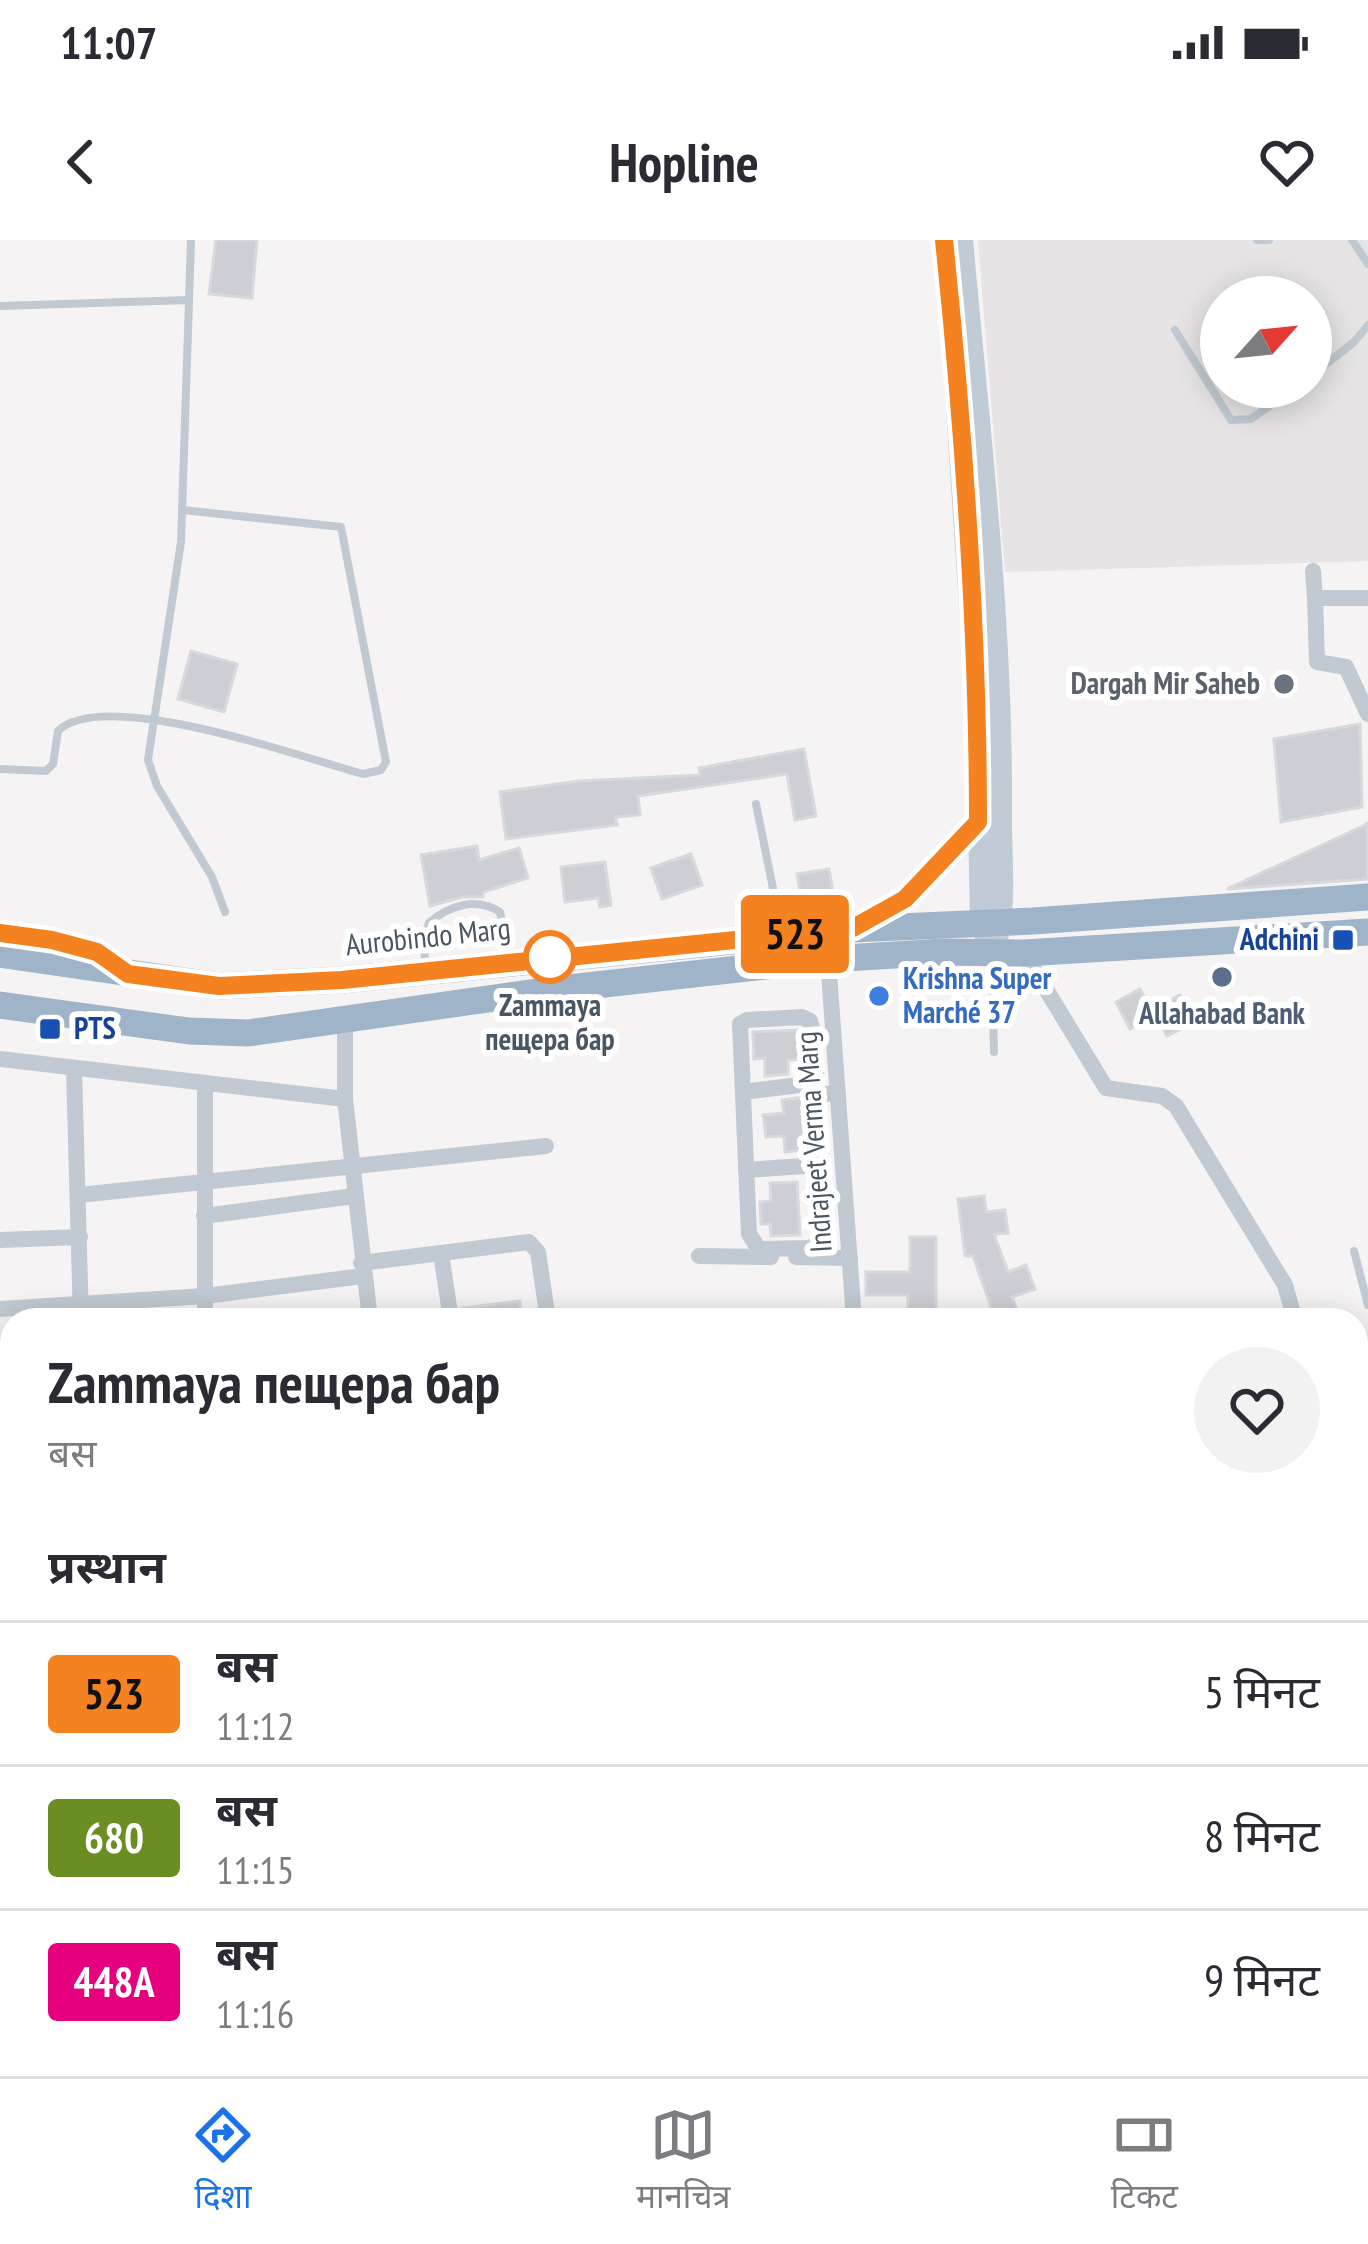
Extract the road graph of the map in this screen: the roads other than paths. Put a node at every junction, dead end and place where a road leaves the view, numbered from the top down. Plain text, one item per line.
1 (191, 240) edge
2 (944, 240) edge
3 (961, 240) edge
4 (1257, 240) edge
5 (1269, 240) edge
6 (1352, 240) edge
7 (1368, 264) edge
8 (189, 300) junction
9 (0, 306) edge
10 (1368, 325) edge
11 (1175, 330) dead end
12 (1332, 359) edge
13 (1200, 370) edge
14 (1224, 408) edge
15 (1266, 408) edge
16 (184, 510) junction
17 (1313, 571) dead end
18 (1315, 598) junction
19 (1368, 598) edge
20 (1368, 714) edge
21 (152, 716) junction
22 (0, 769) edge
23 (756, 804) dead end
24 (978, 822) junction
25 (1368, 897) edge
26 (225, 912) dead end
27 (992, 922) junction
28 (853, 928) junction
29 (1368, 932) edge
30 (0, 933) edge
31 (783, 935) junction
32 (1024, 953) junction
33 (0, 954) edge
34 (992, 954) junction
35 (828, 959) junction
36 (511, 961) junction
37 (427, 970) junction
38 (128, 974) junction
39 (0, 1005) edge
40 (345, 1022) junction
41 (994, 1052) dead end
42 (0, 1059) edge
43 (74, 1069) junction
44 (205, 1084) junction
45 (816, 1089) junction
46 (743, 1092) junction
47 (838, 1094) junction
48 (345, 1100) junction
49 (546, 1146) dead end
50 (818, 1165) junction
51 (352, 1167) junction
52 (746, 1170) junction
53 (202, 1182) junction
54 (79, 1195) junction
55 (354, 1196) junction
56 (204, 1216) junction
57 (80, 1237) junction
58 (0, 1240) edge
59 (1354, 1251) dead end
60 (441, 1253) junction
61 (699, 1256) dead end
62 (850, 1258) junction
63 (362, 1269) junction
64 (205, 1296) junction
65 (1368, 1304) edge
66 (81, 1308) edge
67 (112, 1308) edge
68 (205, 1308) edge
69 (368, 1308) edge
70 (449, 1308) edge
71 (546, 1308) edge
72 (853, 1308) edge
73 (1291, 1308) edge

1 - 8 lane
2 - 24 main road
3 - 27 main road
4 - 5 lane
6 - 7 lane
8 - 9 lane
8 - 16 lane
10 - 12 lane
11 - 13 lane
14 - 15 lane
16 - 21 lane
16 - 21 lane
17 - 18 street
18 - 19 street
18 - 20 street
21 - 22 lane
21 - 26 lane
23 - 31 lane
24 - 27 main road
24 - 28 main road
25 - 27 highway, Aurobindo Marg
27 - 28 highway, Aurobindo Marg
27 - 34 main road
28 - 31 highway, Aurobindo Marg
29 - 32 highway
30 - 38 street
31 - 36 highway, Aurobindo Marg
32 - 34 highway
32 - 73 street
33 - 38 highway, Aurobindo Marg
34 - 35 highway
34 - 41 lane
35 - 40 highway
35 - 47 street, Indrajeet Verma Marg
36 - 37 highway, Aurobindo Marg
36 - 37 lane
37 - 38 highway, Aurobindo Marg
39 - 40 highway
40 - 48 street
42 - 43 street
43 - 44 street
43 - 54 street
44 - 48 street
44 - 53 street
45 - 46 street
45 - 46 street
45 - 47 street
45 - 50 street
46 - 52 street
47 - 62 street, Indrajeet Verma Marg
48 - 51 street
49 - 51 street
50 - 52 street
50 - 52 street
51 - 53 street
51 - 55 street
53 - 54 street
53 - 56 street
54 - 57 street
55 - 56 street
55 - 63 street
56 - 64 street
57 - 58 street
57 - 66 street
59 - 65 lane
60 - 63 street
60 - 70 street
60 - 71 street
61 - 62 street
62 - 72 street, Indrajeet Verma Marg
63 - 64 street
63 - 69 street
64 - 67 street
64 - 68 street

